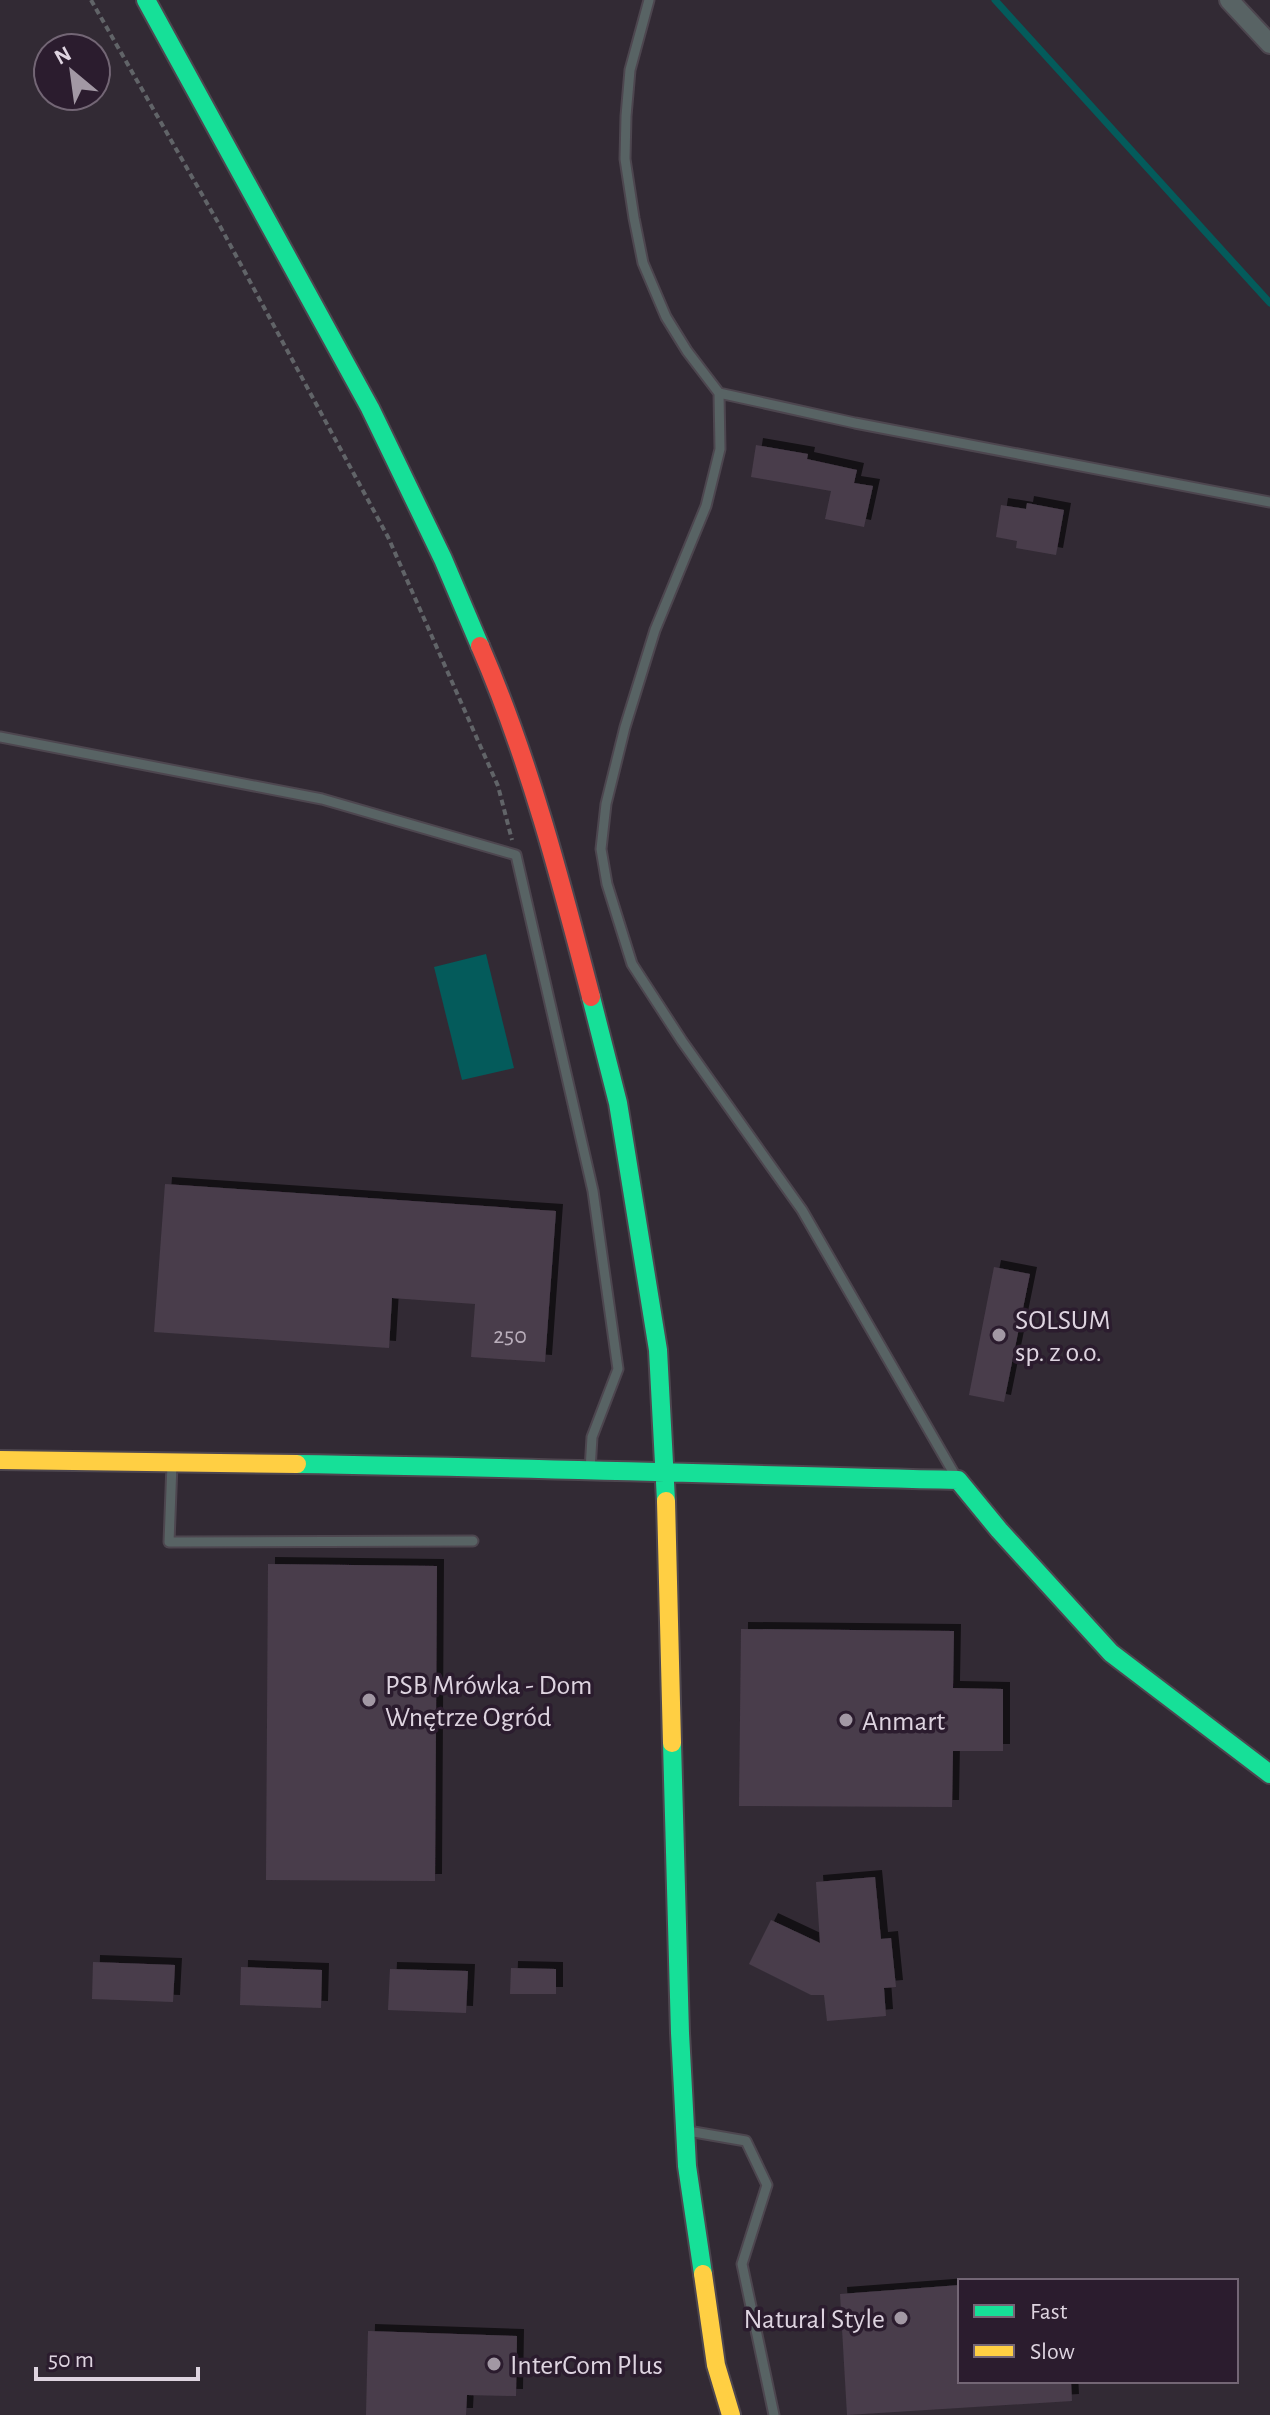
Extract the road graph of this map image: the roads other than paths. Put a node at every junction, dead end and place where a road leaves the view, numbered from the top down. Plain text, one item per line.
1 (146, 0) edge
2 (649, 0) edge
3 (1229, 0) edge
4 (1270, 44) edge
5 (719, 393) junction
6 (1270, 502) edge
7 (0, 737) edge
8 (0, 1460) edge
9 (172, 1464) junction
10 (589, 1472) junction
11 (665, 1473) junction
12 (958, 1480) junction
13 (473, 1541) dead end
14 (1270, 1774) edge
15 (685, 2131) junction
16 (731, 2415) edge
17 (774, 2415) edge

1 - 11 main road
2 - 5 lane
3 - 4 street
5 - 6 lane
5 - 12 lane
7 - 10 lane
8 - 9 main road
9 - 10 main road
9 - 13 lane
10 - 11 main road
11 - 12 main road
11 - 15 main road
12 - 14 main road
15 - 16 main road
15 - 17 lane

